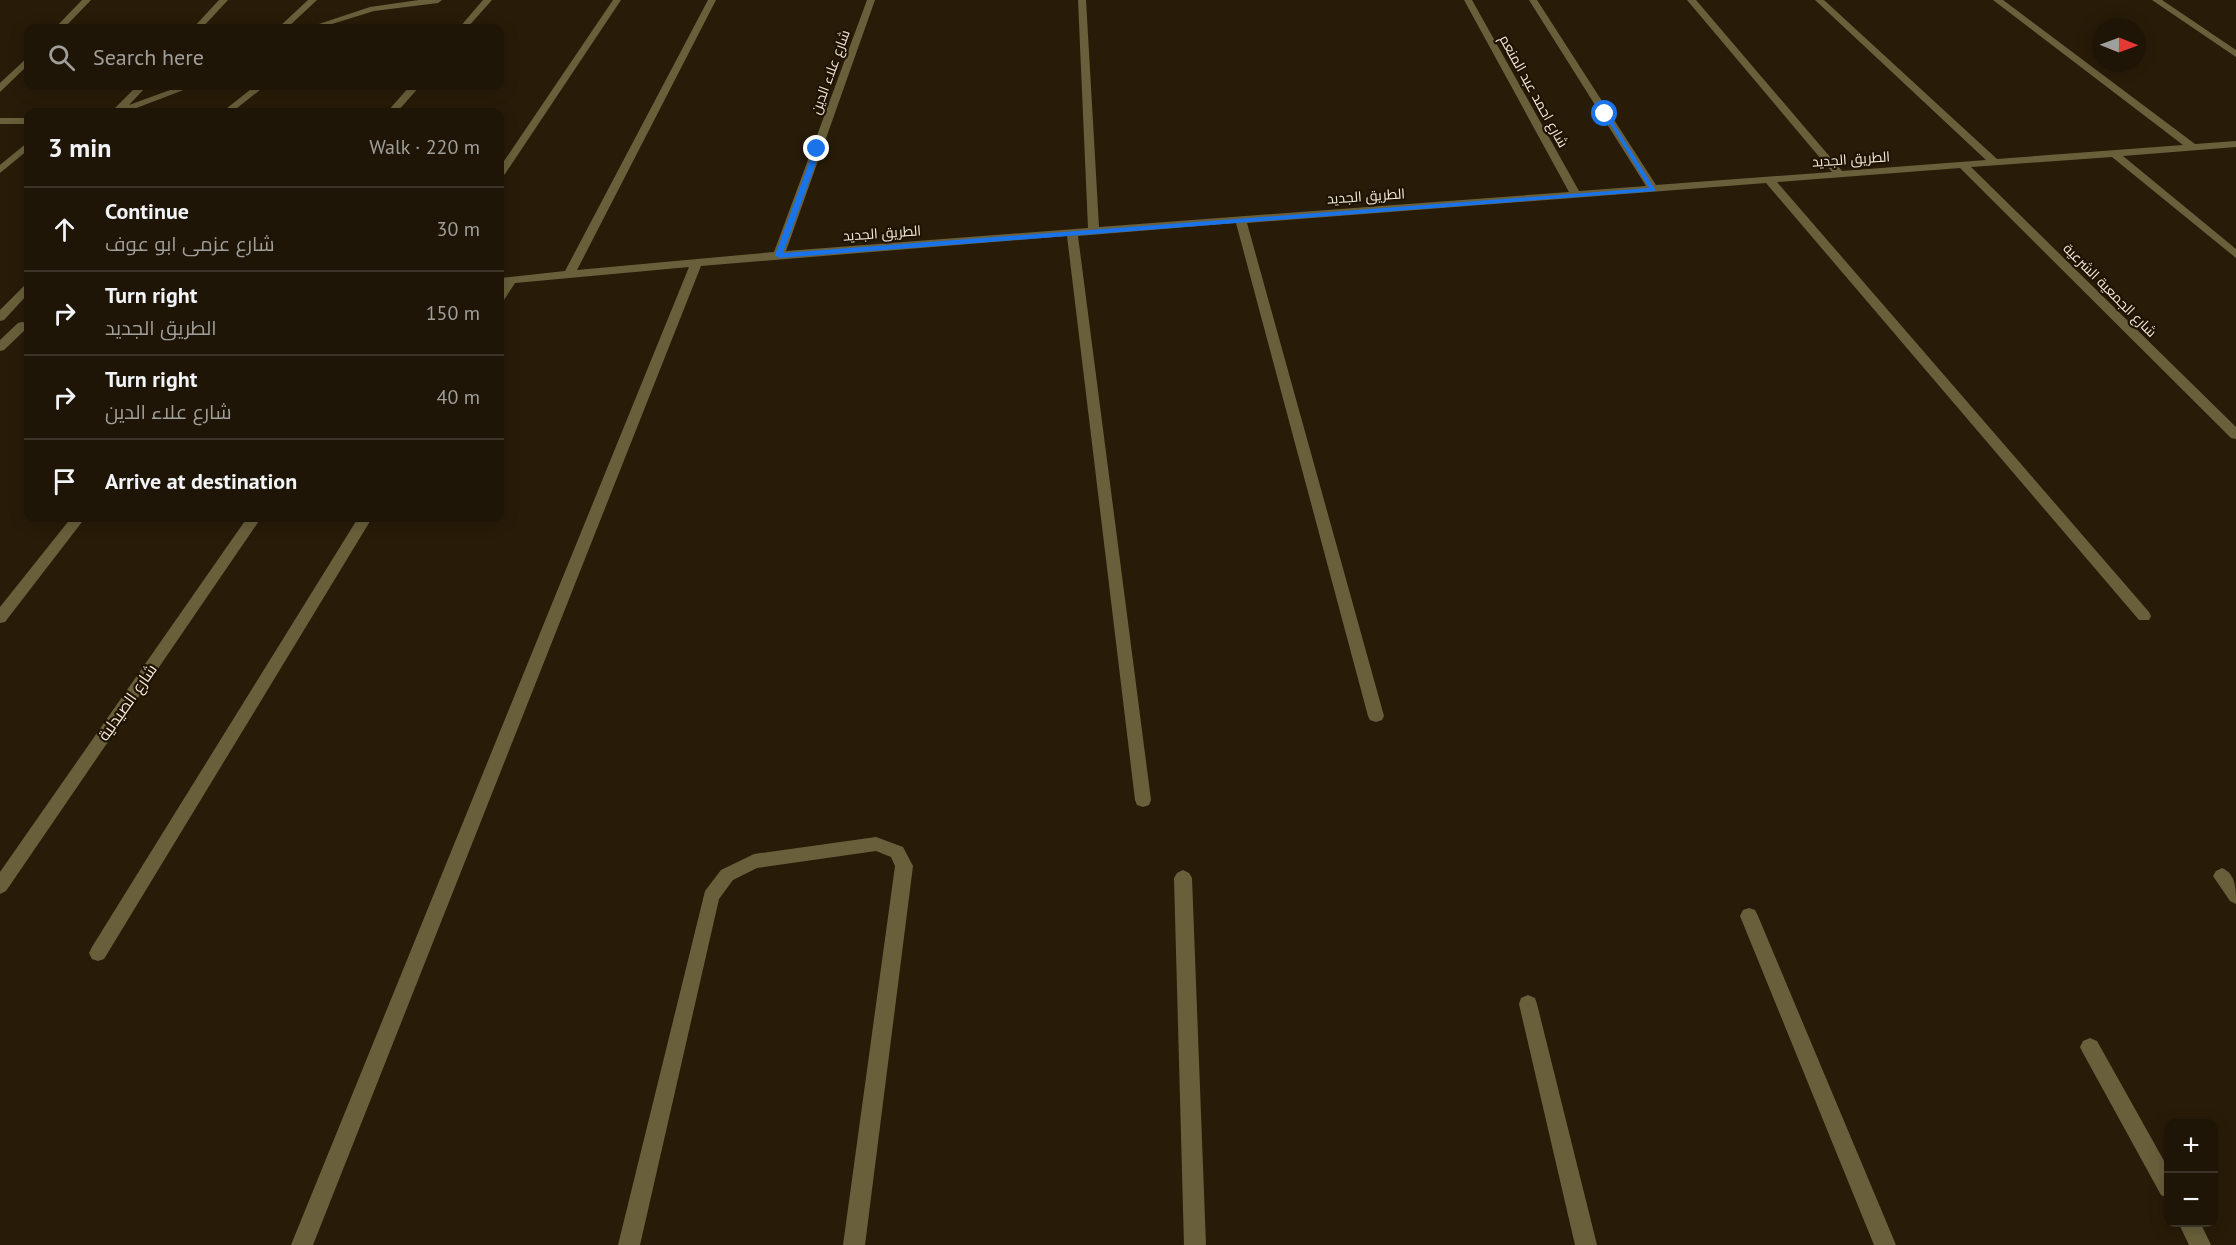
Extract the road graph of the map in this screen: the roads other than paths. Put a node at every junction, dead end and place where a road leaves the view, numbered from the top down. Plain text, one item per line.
1 (87, 0) edge
2 (224, 0) edge
3 (313, 0) edge
4 (438, 0) edge
5 (488, 0) edge
6 (617, 0) edge
7 (712, 0) edge
8 (871, 0) edge
9 (1082, 0) edge
10 (1468, 0) edge
11 (1533, 0) edge
12 (1691, 0) edge
13 (1819, 0) edge
14 (1996, 0) edge
15 (2156, 0) edge
16 (63, 24) edge
17 (201, 24) edge
18 (286, 24) edge
19 (328, 24) edge
20 (467, 24) edge
21 (2236, 54) edge
22 (24, 64) edge
23 (0, 89) edge
24 (138, 90) edge
25 (178, 90) edge
26 (255, 90) edge
27 (411, 90) edge
28 (121, 108) edge
29 (128, 108) edge
30 (232, 108) edge
31 (396, 108) edge
32 (0, 121) edge
33 (24, 121) edge
34 (2236, 144) edge
35 (2192, 147) junction
36 (24, 149) edge
37 (2115, 154) junction
38 (1995, 164) junction
39 (1964, 166) junction
40 (504, 168) edge
41 (0, 170) edge
42 (1840, 175) junction
43 (1770, 181) junction
44 (1653, 189) junction
45 (1576, 195) junction
46 (1241, 221) junction
47 (1094, 232) junction
48 (1072, 234) junction
49 (779, 255) junction
50 (2236, 255) edge
51 (696, 263) junction
52 (568, 275) junction
53 (505, 281) edge
54 (24, 292) edge
55 (0, 317) edge
56 (24, 325) edge
57 (24, 326) edge
58 (0, 327) edge
59 (0, 347) edge
60 (2236, 435) edge
61 (75, 522) edge
62 (251, 522) edge
63 (363, 522) edge
64 (2144, 616) dead end
65 (0, 618) edge
66 (1376, 716) dead end
67 (1143, 800) dead end
68 (2222, 876) dead end
69 (1183, 878) dead end
70 (0, 886) edge
71 (2236, 896) edge
72 (1749, 916) dead end
73 (98, 953) dead end
74 (1528, 1004) dead end
75 (2090, 1047) dead end
76 (2164, 1179) edge
77 (2191, 1227) edge
78 (302, 1245) edge
79 (629, 1245) edge
80 (854, 1245) edge
81 (1195, 1245) edge
82 (1586, 1245) edge
83 (1885, 1245) edge
84 (2200, 1245) edge

1 - 16 street
2 - 17 street
3 - 18 street
4 - 19 street
5 - 20 street
6 - 40 street
7 - 52 street
8 - 49 street, شارع علاء الدين
9 - 47 street
10 - 45 street, شارع احمد عبد المنعم
11 - 44 street
12 - 42 street
13 - 38 street
14 - 35 street
15 - 21 street
22 - 23 street
24 - 28 street
25 - 29 street
26 - 30 street
27 - 31 street
32 - 33 street
34 - 35 street, الطريق الجديد
35 - 37 street, الطريق الجديد
36 - 41 street
37 - 38 street, الطريق الجديد
37 - 50 street
38 - 39 street, الطريق الجديد
39 - 42 street, الطريق الجديد
39 - 60 street, شارع الجمعية الشرعية
42 - 43 street, الطريق الجديد
43 - 44 street, الطريق الجديد
43 - 64 street
44 - 45 street, الطريق الجديد
45 - 46 street, الطريق الجديد
46 - 47 street, الطريق الجديد
46 - 66 street
47 - 48 street, الطريق الجديد
48 - 49 street, الطريق الجديد
48 - 67 street
49 - 51 street, الطريق الجديد
51 - 52 street, الطريق الجديد
51 - 78 street
52 - 53 street, الطريق الجديد
54 - 55 street
56 - 58 street
57 - 59 street
61 - 65 street
62 - 70 street, شارع الصيدلية
63 - 73 street
68 - 71 street
69 - 81 street
72 - 83 street
74 - 82 street
75 - 76 street
77 - 84 street
79 - 80 street

